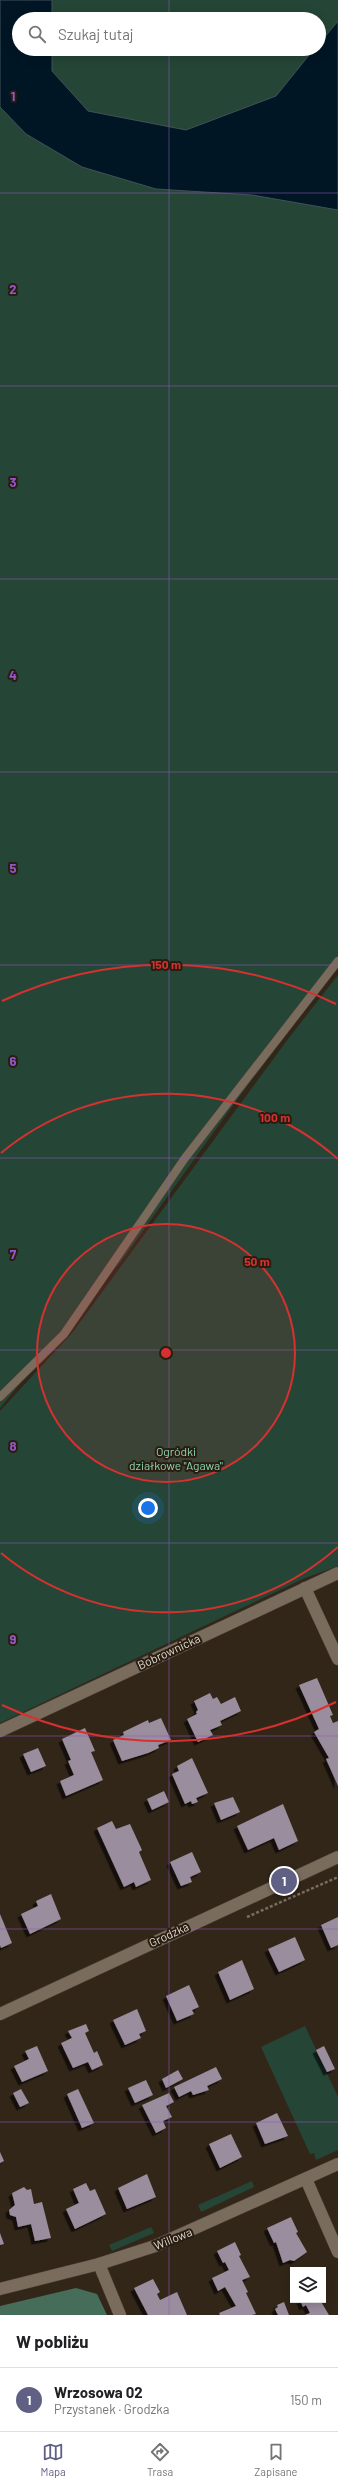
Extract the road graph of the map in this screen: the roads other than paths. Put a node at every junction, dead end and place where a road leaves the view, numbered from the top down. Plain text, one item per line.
1 (338, 961) edge
2 (0, 1397) edge
3 (338, 1573) edge
4 (304, 1588) junction
5 (338, 1659) edge
6 (0, 1731) edge
7 (338, 1857) edge
8 (0, 2014) edge
9 (338, 2164) edge
10 (306, 2179) junction
11 (338, 2252) edge
12 (99, 2264) junction
13 (0, 2289) edge
14 (120, 2315) edge

1 - 2 lane
3 - 4 street, Bobrownicka
4 - 5 street
4 - 6 street, Bobrownicka
7 - 8 street, Grodzka
9 - 10 street, Willowa
10 - 11 street
10 - 12 street, Willowa
12 - 13 street, Willowa
12 - 14 street

